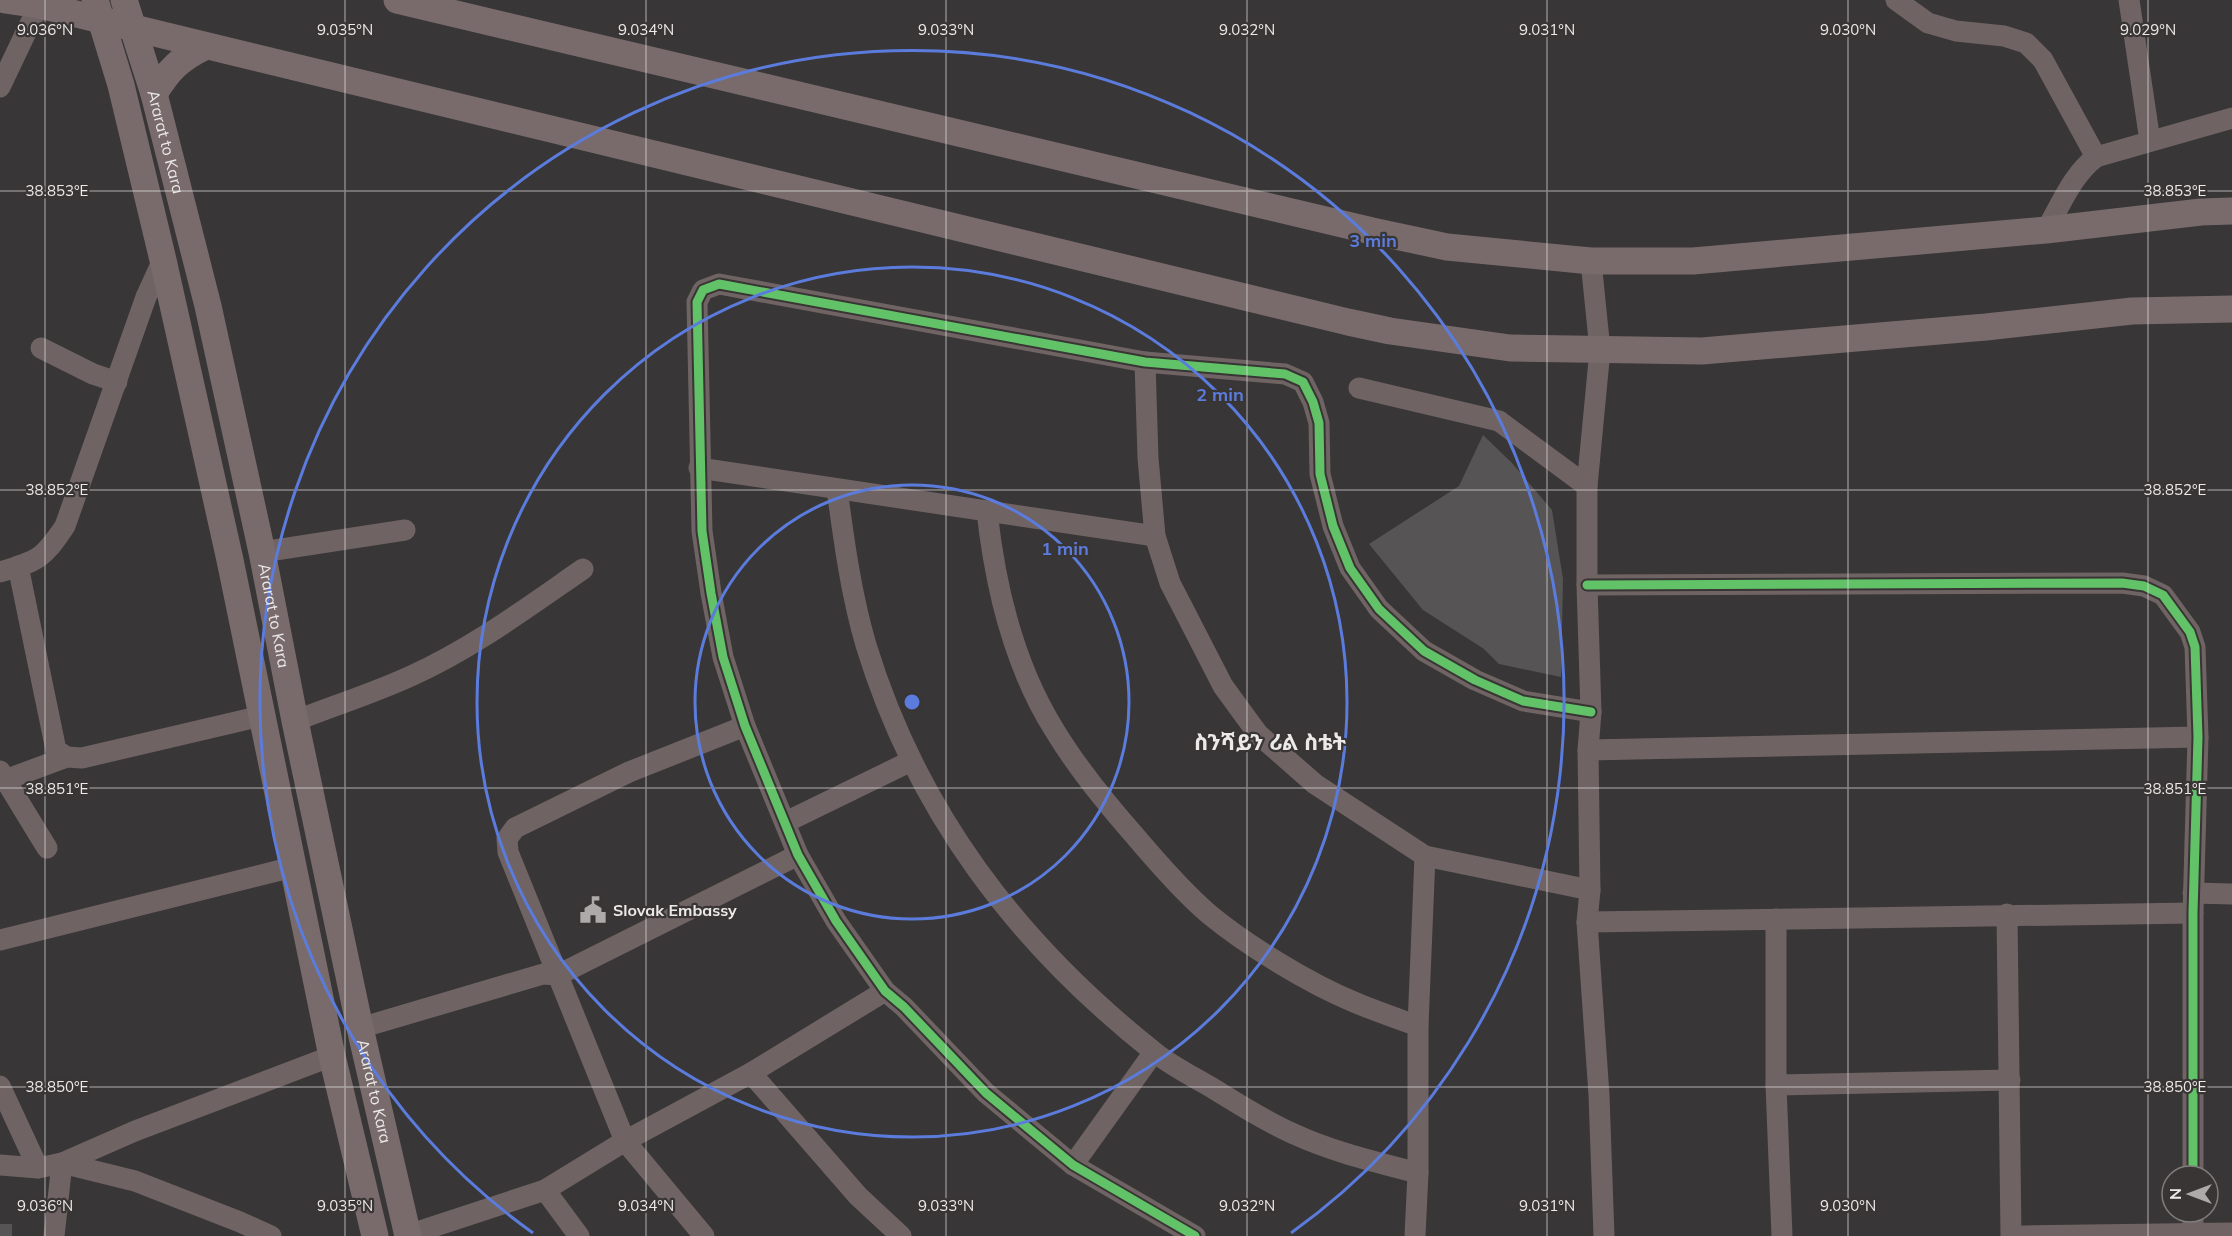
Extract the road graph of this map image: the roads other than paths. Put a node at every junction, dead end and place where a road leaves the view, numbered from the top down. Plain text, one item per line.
1 (5, 0) edge
2 (124, 0) edge
3 (396, 0) edge
4 (1896, 0) edge
5 (2129, 0) edge
6 (39, 6) junction
7 (98, 11) edge
8 (132, 30) junction
9 (204, 47) junction
10 (0, 87) edge
11 (154, 94) junction
12 (2232, 118) edge
13 (2150, 141) junction
14 (2096, 157) junction
15 (2232, 211) edge
16 (2046, 230) junction
17 (163, 260) junction
18 (1591, 261) junction
19 (2232, 309) edge
20 (41, 348) dead end
21 (1600, 350) junction
22 (1145, 362) junction
23 (117, 382) junction
24 (1359, 388) dead end
25 (699, 468) junction
26 (1587, 486) junction
27 (837, 489) junction
28 (987, 511) junction
29 (405, 530) dead end
30 (1155, 536) junction
31 (262, 552) junction
32 (583, 568) dead end
33 (9, 569) edge
34 (1587, 585) junction
35 (1591, 712) junction
36 (261, 716) junction
37 (295, 721) junction
38 (744, 726) junction
39 (2198, 737) junction
40 (1588, 750) junction
41 (67, 757) junction
42 (911, 761) junction
43 (2, 776) edge
44 (308, 777) junction
45 (276, 787) junction
46 (786, 822) junction
47 (47, 848) dead end
48 (798, 855) junction
49 (1425, 856) junction
50 (293, 867) junction
51 (1590, 890) junction
52 (2232, 894) edge
53 (2193, 903) junction
54 (2007, 915) junction
55 (1776, 919) junction
56 (1587, 922) junction
57 (0, 940) edge
58 (558, 975) junction
59 (885, 991) junction
60 (1418, 1026) junction
61 (360, 1028) junction
62 (1154, 1053) junction
63 (332, 1056) junction
64 (751, 1072) junction
65 (2010, 1080) junction
66 (1776, 1085) junction
67 (0, 1086) edge
68 (625, 1141) junction
69 (62, 1163) junction
70 (1073, 1164) junction
71 (2193, 1164) edge
72 (0, 1165) edge
73 (38, 1168) junction
74 (1418, 1173) junction
75 (545, 1190) junction
76 (2232, 1233) edge
77 (2193, 1235) edge
78 (54, 1236) edge
79 (271, 1236) edge
80 (375, 1236) edge
81 (408, 1236) edge
82 (579, 1236) edge
83 (704, 1236) edge
84 (902, 1236) edge
85 (1195, 1236) edge
86 (1415, 1236) edge
87 (1604, 1236) edge
88 (1782, 1236) edge
89 (2011, 1236) edge
90 (2023, 1236) edge

1 - 6 main road
2 - 8 main road, Ararat to Kara
3 - 18 main road
4 - 14 street
5 - 13 street
6 - 7 main road
6 - 10 street
7 - 8 main road
7 - 17 main road, Ararat to Kara
8 - 9 main road
8 - 11 main road, Ararat to Kara
9 - 11 main road
9 - 21 main road
11 - 31 main road, Ararat to Kara
12 - 13 street
13 - 14 street
14 - 16 street
15 - 16 main road
16 - 18 main road
17 - 23 street
17 - 36 main road, Ararat to Kara
18 - 21 street
19 - 21 main road
20 - 23 street
21 - 26 street
22 - 25 street
22 - 30 street
22 - 35 street
23 - 33 street
24 - 26 street
25 - 27 street
25 - 38 street
26 - 34 street
27 - 28 street
27 - 42 street
28 - 30 street
28 - 60 street
29 - 31 street
30 - 49 street
31 - 37 main road, Ararat to Kara
32 - 37 street
33 - 41 street
34 - 35 street
34 - 39 street
35 - 40 street
36 - 41 street
36 - 45 main road, Ararat to Kara
37 - 44 main road, Ararat to Kara
38 - 46 street
38 - 58 street
39 - 40 street
39 - 53 street
40 - 51 street
41 - 43 street
42 - 46 street
42 - 62 street
43 - 47 street
44 - 45 main road
44 - 61 main road, Ararat to Kara
45 - 50 main road, Ararat to Kara
46 - 48 street
48 - 58 street
48 - 59 street
49 - 51 street
49 - 60 street
50 - 57 street
50 - 63 main road, Ararat to Kara
51 - 56 street
52 - 53 street
53 - 54 street
53 - 71 street
54 - 55 street
54 - 65 street
55 - 56 street
55 - 66 street
56 - 87 street
58 - 61 street
58 - 68 street
59 - 64 street
59 - 70 street
60 - 74 street
61 - 81 main road, Ararat to Kara
62 - 70 street
62 - 74 street
63 - 69 street
63 - 80 main road, Ararat to Kara
64 - 68 street
64 - 84 street
65 - 66 street
65 - 89 street
66 - 88 street
67 - 73 street
68 - 75 street
68 - 83 street
69 - 73 street
69 - 78 street
69 - 79 street
70 - 85 street
72 - 73 street
74 - 86 street
75 - 81 street
75 - 82 street
76 - 77 street
77 - 90 street

